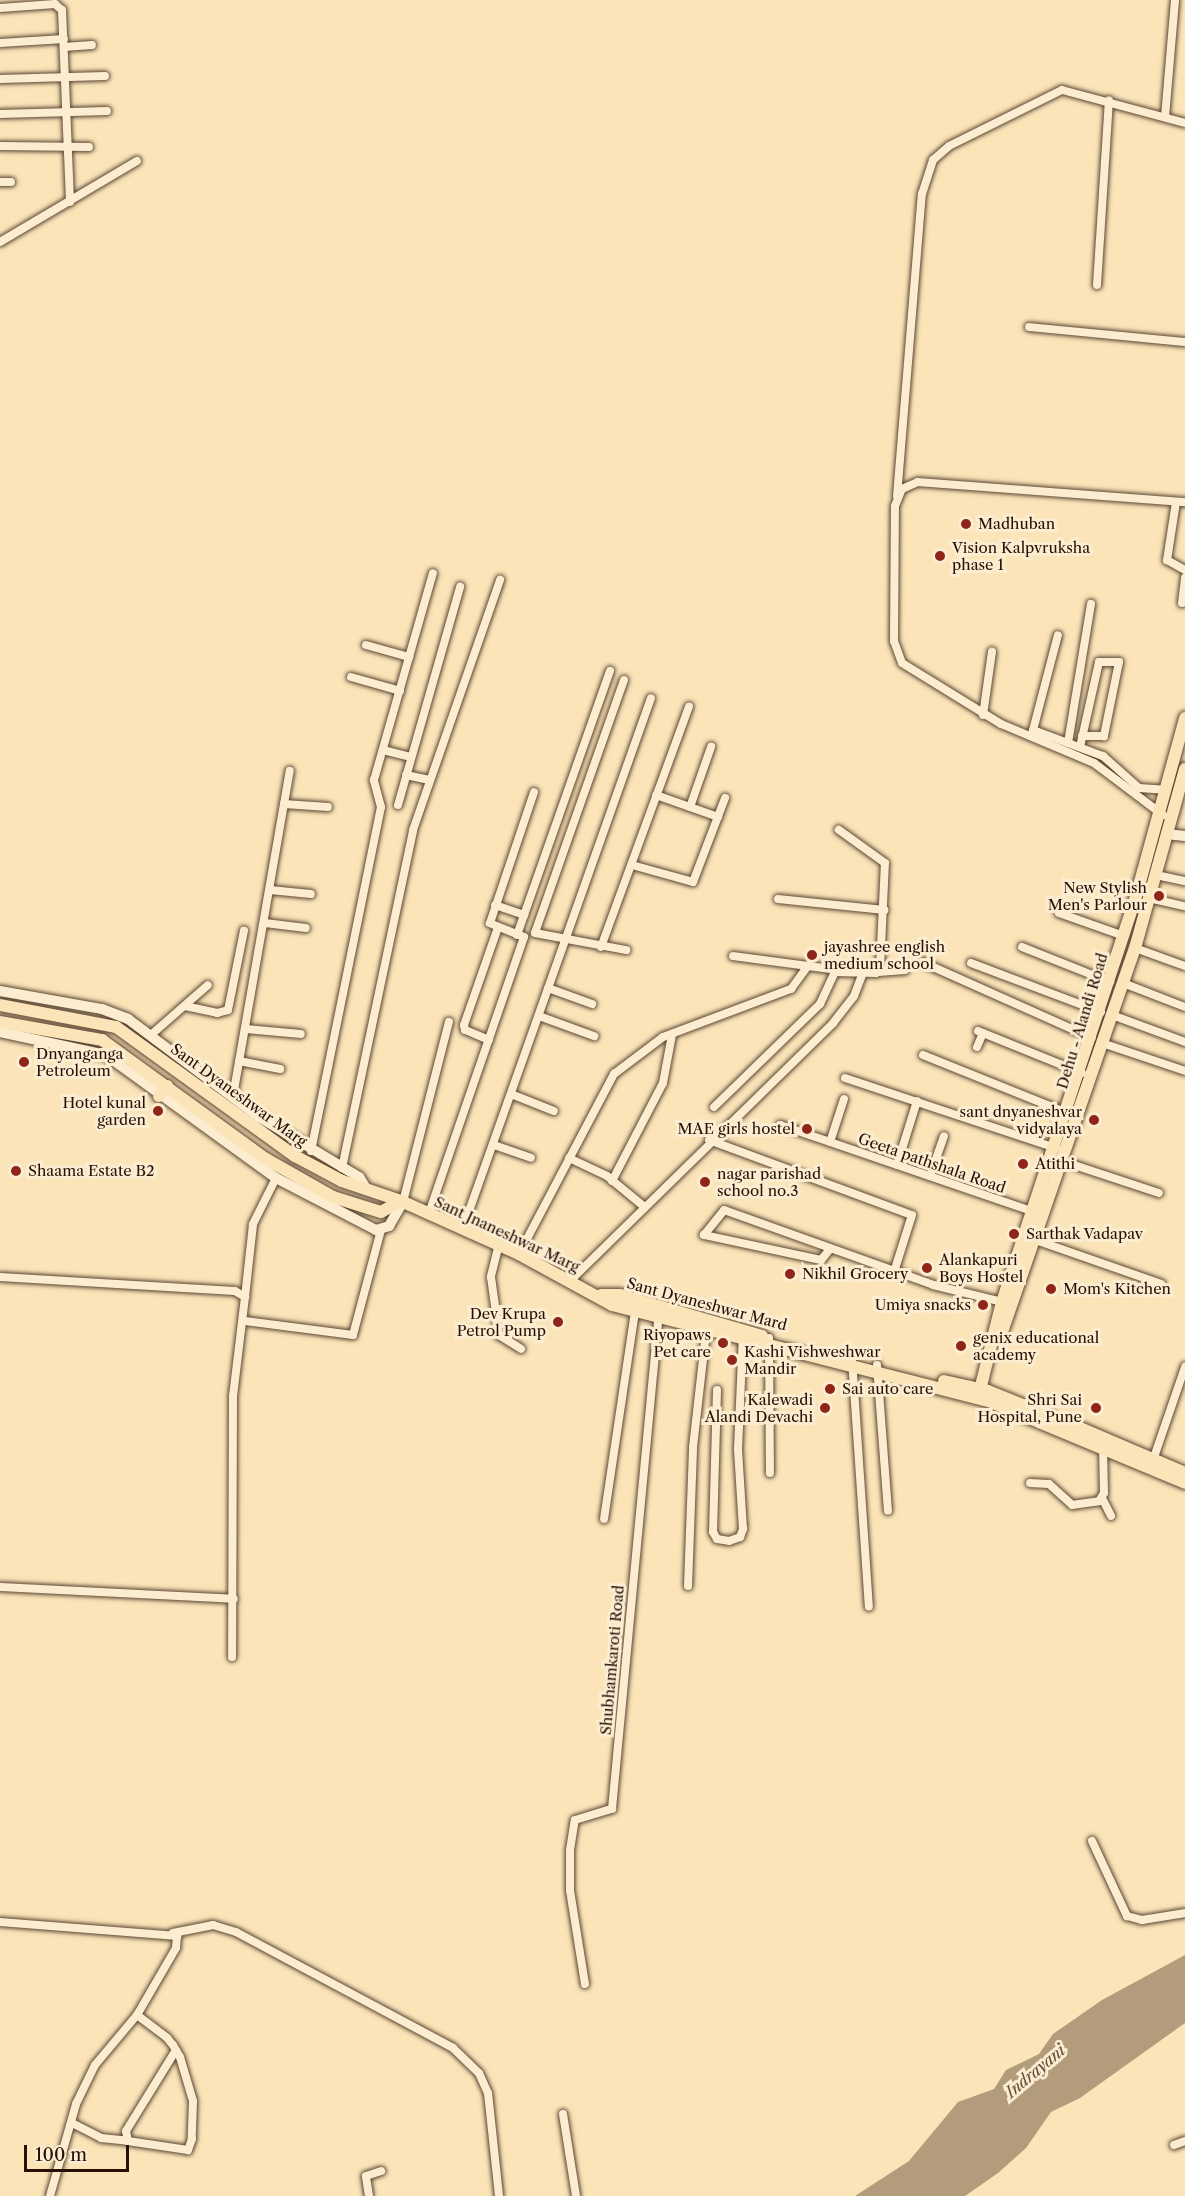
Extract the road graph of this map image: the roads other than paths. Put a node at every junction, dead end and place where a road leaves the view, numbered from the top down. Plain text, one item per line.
1 (1175, 0) edge
2 (0, 8) edge
3 (0, 43) edge
4 (64, 43) junction
5 (92, 45) dead end
6 (105, 76) dead end
7 (66, 78) junction
8 (0, 79) edge
9 (1109, 100) junction
10 (108, 111) dead end
11 (67, 112) junction
12 (0, 114) edge
13 (1165, 117) junction
14 (1185, 123) edge
15 (0, 146) edge
16 (89, 147) dead end
17 (68, 148) junction
18 (137, 161) dead end
19 (0, 182) edge
20 (11, 182) dead end
21 (70, 202) junction
22 (0, 242) edge
23 (1097, 285) dead end
24 (1029, 327) dead end
25 (1185, 342) edge
26 (897, 497) junction
27 (1181, 502) edge
28 (1185, 570) edge
29 (433, 573) dead end
30 (1185, 577) edge
31 (500, 580) dead end
32 (460, 588) dead end
33 (1182, 603) dead end
34 (1091, 604) dead end
35 (1058, 635) dead end
36 (366, 645) dead end
37 (992, 652) dead end
38 (410, 657) junction
39 (610, 671) dead end
40 (351, 677) dead end
41 (624, 680) dead end
42 (400, 691) junction
43 (651, 698) dead end
44 (689, 707) dead end
45 (983, 715) junction
46 (1185, 718) edge
47 (1032, 734) junction
48 (1082, 736) junction
49 (1068, 743) junction
50 (711, 747) dead end
51 (1080, 747) junction
52 (383, 750) junction
53 (411, 757) junction
54 (1185, 769) edge
55 (290, 771) dead end
56 (406, 775) junction
57 (429, 780) junction
58 (1183, 787) edge
59 (1165, 790) junction
60 (534, 792) dead end
61 (656, 795) junction
62 (725, 798) dead end
63 (284, 804) junction
64 (398, 805) dead end
65 (328, 807) dead end
66 (690, 807) junction
67 (1165, 815) junction
68 (718, 817) junction
69 (839, 830) dead end
70 (1166, 834) junction
71 (1185, 836) edge
72 (632, 866) junction
73 (1156, 875) junction
74 (1185, 881) edge
75 (270, 890) junction
76 (311, 894) dead end
77 (1149, 898) junction
78 (778, 899) dead end
79 (495, 905) junction
80 (1185, 906) edge
81 (884, 910) junction
82 (1059, 913) dead end
83 (524, 915) junction
84 (265, 923) junction
85 (306, 928) dead end
86 (497, 930) junction
87 (244, 931) dead end
88 (517, 935) junction
89 (1124, 936) junction
90 (565, 941) junction
91 (1022, 946) dead end
92 (600, 947) junction
93 (1135, 948) junction
94 (626, 950) dead end
95 (733, 956) dead end
96 (922, 962) dead end
97 (971, 963) dead end
98 (808, 966) junction
99 (1185, 966) edge
100 (838, 970) junction
101 (905, 970) dead end
102 (863, 972) junction
103 (878, 972) junction
104 (1110, 982) junction
105 (1123, 983) junction
106 (208, 985) dead end
107 (548, 988) junction
108 (0, 991) edge
109 (592, 1004) dead end
110 (0, 1005) edge
111 (185, 1006) junction
112 (1185, 1006) edge
113 (1107, 1013) junction
114 (538, 1016) junction
115 (0, 1022) edge
116 (449, 1022) dead end
117 (246, 1029) junction
118 (0, 1032) edge
119 (152, 1034) junction
120 (301, 1034) dead end
121 (672, 1035) junction
122 (594, 1036) dead end
123 (489, 1040) junction
124 (1098, 1041) junction
125 (1185, 1042) edge
126 (977, 1047) dead end
127 (923, 1055) dead end
128 (239, 1061) junction
129 (279, 1069) dead end
130 (1185, 1071) edge
131 (1082, 1073) junction
132 (845, 1078) dead end
133 (163, 1091) junction
134 (511, 1094) junction
135 (232, 1096) junction
136 (844, 1099) dead end
137 (917, 1101) junction
138 (714, 1107) dead end
139 (554, 1111) dead end
140 (1073, 1115) junction
141 (780, 1125) dead end
142 (218, 1131) junction
143 (944, 1136) dead end
144 (709, 1140) junction
145 (830, 1142) junction
146 (494, 1145) junction
147 (1056, 1148) junction
148 (311, 1151) junction
149 (531, 1158) dead end
150 (569, 1158) junction
151 (1062, 1161) junction
152 (897, 1165) junction
153 (342, 1168) junction
154 (930, 1176) junction
155 (276, 1178) junction
156 (612, 1181) junction
157 (368, 1190) junction
158 (1159, 1193) dead end
159 (402, 1201) junction
160 (642, 1205) junction
161 (429, 1214) junction
162 (1038, 1214) junction
163 (463, 1228) junction
164 (381, 1230) junction
165 (1029, 1238) junction
166 (499, 1244) junction
167 (830, 1249) junction
168 (519, 1254) junction
169 (894, 1272) junction
170 (0, 1277) edge
171 (571, 1280) junction
172 (1161, 1284) dead end
173 (245, 1297) junction
174 (1002, 1302) junction
175 (636, 1306) junction
176 (659, 1313) junction
177 (245, 1321) junction
178 (706, 1326) junction
179 (743, 1335) junction
180 (768, 1342) junction
181 (521, 1349) dead end
182 (852, 1363) junction
183 (1185, 1367) edge
184 (876, 1369) junction
185 (717, 1390) dead end
186 (983, 1394) junction
187 (1103, 1447) junction
188 (1153, 1462) junction
189 (770, 1473) dead end
190 (1185, 1473) edge
191 (1030, 1483) dead end
192 (1185, 1483) edge
193 (1102, 1498) junction
194 (888, 1511) dead end
195 (1111, 1516) dead end
196 (604, 1519) dead end
197 (688, 1586) dead end
198 (0, 1587) edge
199 (234, 1599) junction
200 (869, 1606) dead end
201 (232, 1657) dead end
202 (1092, 1841) dead end
203 (1185, 1913) edge
204 (0, 1922) edge
205 (173, 1933) junction
206 (585, 1984) dead end
207 (137, 2015) junction
208 (176, 2050) junction
209 (562, 2114) dead end
210 (72, 2122) junction
211 (128, 2141) junction
212 (1185, 2141) edge
213 (1174, 2145) dead end
214 (381, 2171) dead end
215 (50, 2196) edge
216 (369, 2196) edge
217 (499, 2196) edge
218 (576, 2196) edge

1 - 13 street
2 - 4 street
3 - 4 street
4 - 5 street
4 - 7 street
6 - 7 street
7 - 8 street
7 - 11 street
9 - 13 street
9 - 23 street
9 - 26 street
10 - 11 street
11 - 12 street
11 - 17 street
13 - 14 street
15 - 17 street
16 - 17 street
17 - 21 street
18 - 21 street
19 - 20 street
21 - 22 street
24 - 25 street
26 - 27 street
26 - 45 street
27 - 28 street
29 - 38 street
30 - 33 street
31 - 57 street
32 - 53 street
34 - 49 street
35 - 47 street
36 - 38 street
37 - 45 street
38 - 42 street
39 - 83 street
40 - 42 street
41 - 90 street
42 - 52 street
43 - 90 street
44 - 61 street
45 - 47 street
46 - 59 main road, Dehu - Alandi Road
47 - 49 street
47 - 67 street
48 - 48 street
48 - 51 street
49 - 51 street
50 - 66 street
51 - 59 street
52 - 53 street
52 - 148 street
53 - 56 street
54 - 58 main road, Dehu - Alandi Road
55 - 63 street
56 - 57 street
56 - 64 street
57 - 153 street
58 - 67 main road, Dehu - Alandi Road
59 - 67 main road, Dehu - Alandi Road
60 - 79 street
61 - 66 street
61 - 72 street
62 - 68 street
63 - 65 street
63 - 75 street
66 - 68 street
67 - 70 main road, Dehu - Alandi Road
67 - 89 main road, Dehu - Alandi Road
68 - 72 street
69 - 81 street
70 - 71 street
70 - 73 main road, Dehu - Alandi Road
72 - 92 street
73 - 74 street
73 - 77 main road, Dehu - Alandi Road
75 - 76 street
75 - 84 street
77 - 80 street
77 - 93 main road, Dehu - Alandi Road
78 - 81 street
79 - 83 street
79 - 86 street
81 - 103 street
82 - 89 street
83 - 88 street
84 - 85 street
84 - 117 street
86 - 88 street
86 - 123 street
87 - 111 street
88 - 123 street
89 - 104 main road, Dehu - Alandi Road
90 - 92 street
90 - 107 street
91 - 104 street
92 - 94 street
93 - 99 street
93 - 105 main road, Dehu - Alandi Road
95 - 98 street
96 - 124 street
97 - 113 street
98 - 100 street
98 - 121 street
100 - 102 street
100 - 138 street
101 - 103 street
102 - 103 street
102 - 144 street
104 - 113 main road, Dehu - Alandi Road
105 - 112 street
105 - 113 main road, Dehu - Alandi Road
106 - 111 street
107 - 109 street
107 - 114 street
108 - 119 street
110 - 157 main road, Sant Dyaneshwar Marg
111 - 119 street
113 - 124 main road, Dehu - Alandi Road
113 - 125 street
114 - 122 street
114 - 134 street
115 - 133 main road
116 - 159 street
117 - 120 street
117 - 128 street
118 - 133 street
119 - 135 street
121 - 150 street
121 - 156 street
123 - 161 street
124 - 130 street
124 - 131 main road, Dehu - Alandi Road
124 - 140 main road, Dehu - Alandi Road
126 - 131 street
127 - 140 street
128 - 129 street
128 - 135 street
131 - 140 main road, Dehu - Alandi Road
132 - 137 street
133 - 142 main road
134 - 139 street
134 - 146 street
135 - 148 street
136 - 145 street
137 - 147 street
137 - 152 street
140 - 147 main road, Dehu - Alandi Road
140 - 151 main road, Dehu - Alandi Road
141 - 145 street, Geeta pathshala Road
142 - 155 street
142 - 159 main road
143 - 154 street
144 - 160 street
144 - 169 street
145 - 152 street, Geeta pathshala Road
146 - 149 street
146 - 163 street
147 - 162 main road, Dehu - Alandi Road
148 - 153 street
150 - 156 street
150 - 168 street
151 - 158 street
151 - 162 main road, Dehu - Alandi Road
152 - 154 street, Geeta pathshala Road
153 - 157 street
154 - 162 street, Geeta pathshala Road
155 - 164 street
155 - 173 street
156 - 160 street
157 - 159 main road, Sant Dyaneshwar Marg
159 - 161 main road, Sant Jnaneshwar Marg
159 - 164 street
160 - 171 street
161 - 163 main road, Sant Jnaneshwar Marg
162 - 165 main road, Dehu - Alandi Road
163 - 166 main road, Sant Jnaneshwar Marg
164 - 177 street
165 - 172 street
165 - 174 main road, Dehu - Alandi Road
165 - 186 main road, Dehu - Alandi Road
166 - 168 main road, Sant Jnaneshwar Marg
166 - 181 street
167 - 167 street
167 - 169 street
168 - 171 main road, Sant Jnaneshwar Marg
169 - 174 street
170 - 173 street
171 - 175 main road, Sant Jnaneshwar Marg
173 - 177 street
174 - 186 main road, Dehu - Alandi Road
175 - 176 main road
175 - 196 street
176 - 178 main road
176 - 206 street, Shubhamkaroti Road
177 - 199 street
178 - 179 main road
178 - 197 street
179 - 180 main road
179 - 185 street
180 - 182 main road
180 - 189 street
182 - 184 main road
182 - 200 street
183 - 188 street
184 - 186 main road
184 - 194 street
186 - 187 main road
186 - 188 main road
187 - 188 main road
187 - 193 street
188 - 190 main road
188 - 192 main road
191 - 193 street
193 - 195 street
198 - 199 street
199 - 201 street
202 - 203 street
204 - 205 street
205 - 207 street
205 - 217 street
207 - 208 street
207 - 210 street
208 - 211 street
208 - 211 street
209 - 218 street
210 - 211 street
210 - 215 street
212 - 213 street
214 - 216 street

